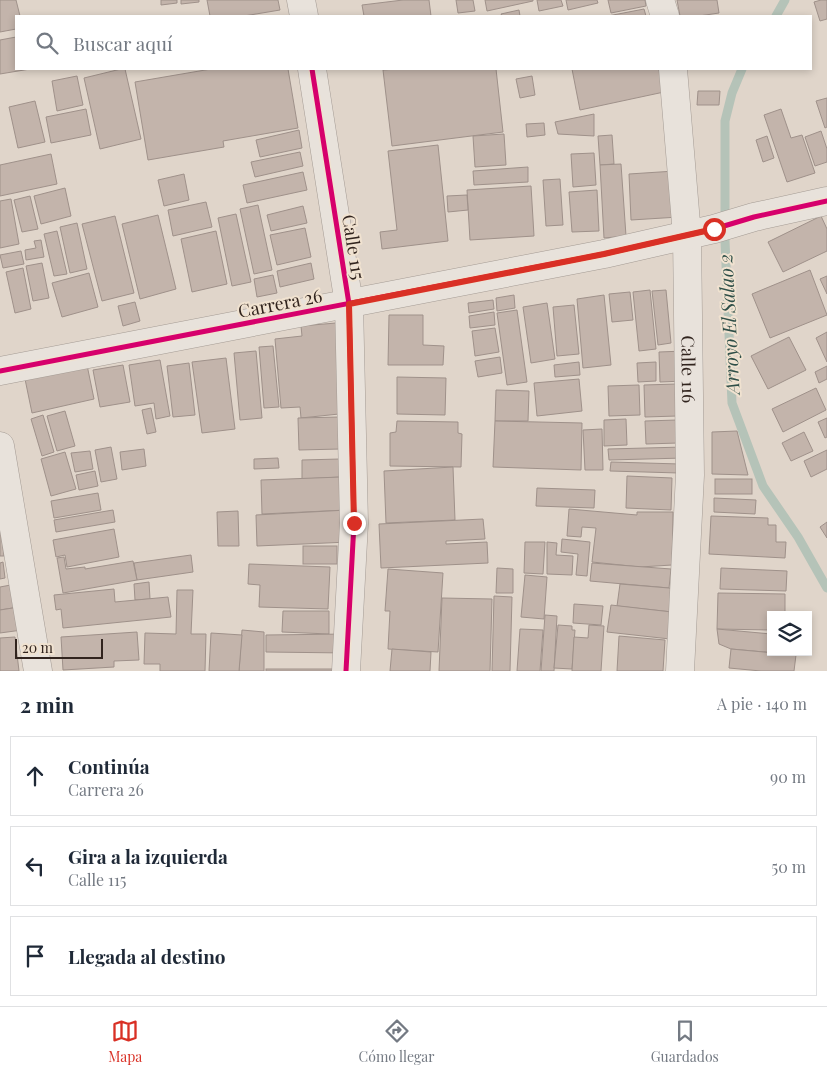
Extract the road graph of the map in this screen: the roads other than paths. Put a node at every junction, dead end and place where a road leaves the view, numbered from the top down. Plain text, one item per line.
1 (301, 0) edge
2 (660, 0) edge
3 (304, 15) edge
4 (666, 15) edge
5 (312, 70) edge
6 (673, 70) edge
7 (827, 201) edge
8 (687, 235) junction
9 (349, 304) junction
10 (0, 371) edge
11 (0, 446) edge
12 (38, 671) edge
13 (346, 671) edge
14 (680, 671) edge

1 - 3 street
2 - 4 street
5 - 9 street, Calle 115
6 - 8 street, Calle 116
7 - 8 street, Carrera 26
8 - 9 street, Carrera 26
8 - 14 street, Calle 116
9 - 10 street, Carrera 26
9 - 13 street, Calle 115
11 - 12 street

